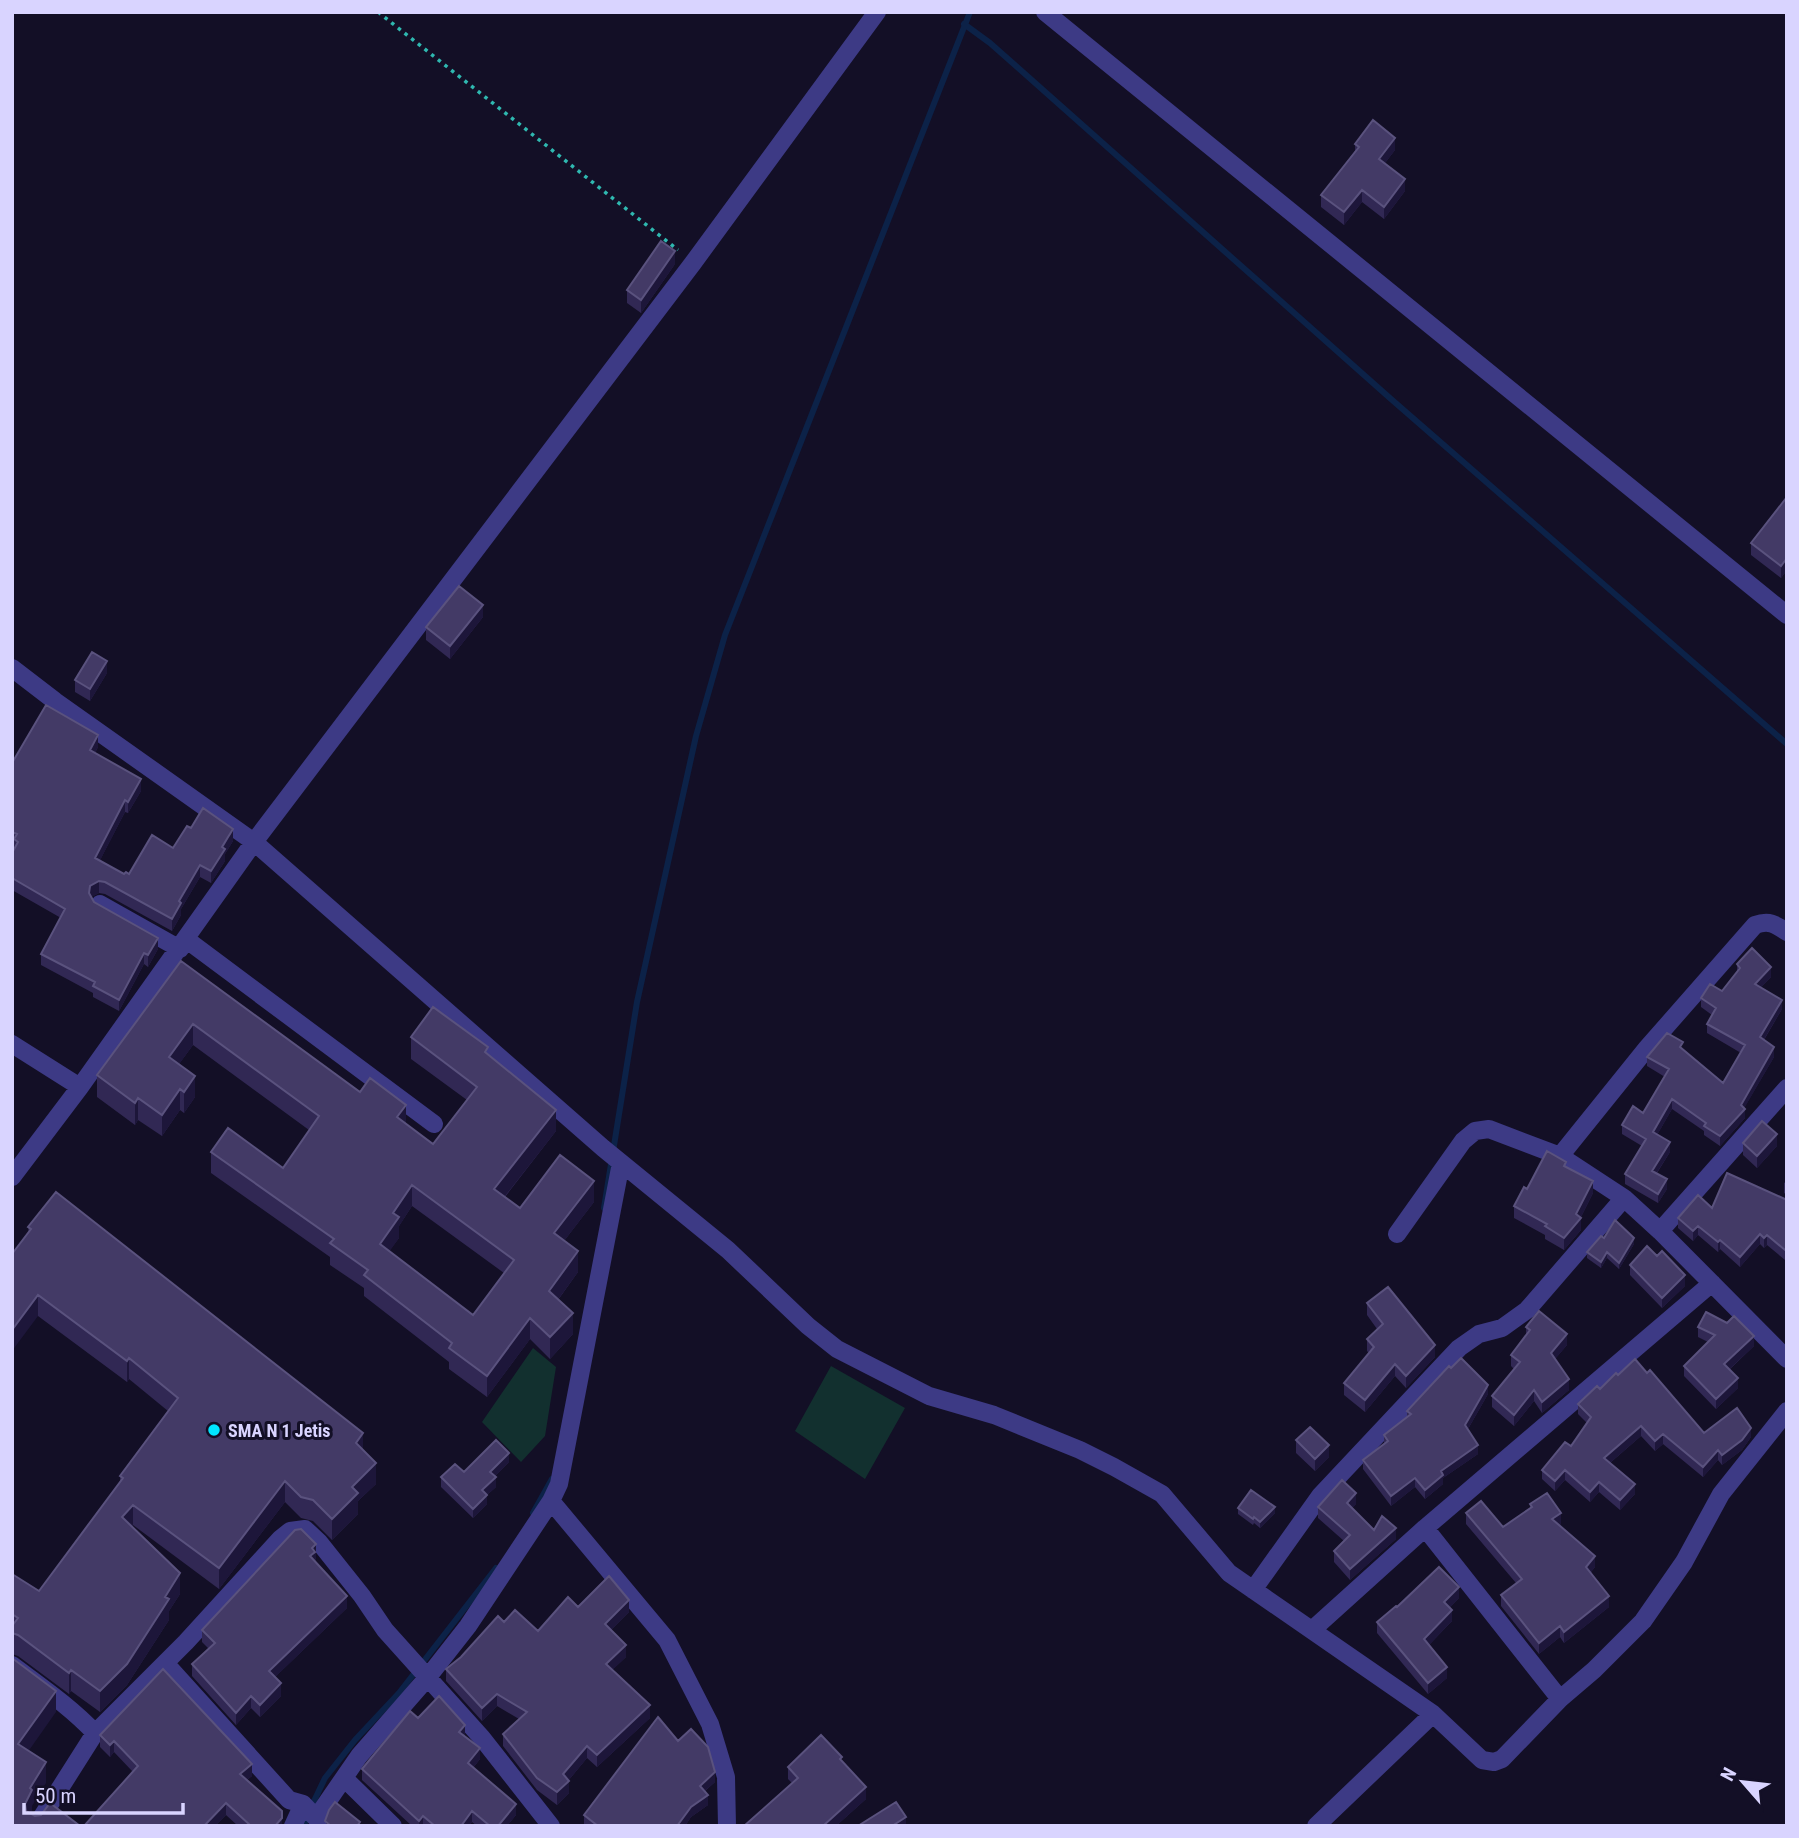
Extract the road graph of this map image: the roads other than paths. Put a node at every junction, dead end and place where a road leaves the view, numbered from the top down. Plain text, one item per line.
1 (877, 12) edge
2 (1045, 12) edge
3 (1787, 615) edge
4 (15, 676) edge
5 (254, 842) junction
6 (100, 904) edge
7 (1787, 932) edge
8 (183, 944) junction
9 (12, 1045) edge
10 (80, 1087) junction
11 (1787, 1088) edge
12 (434, 1124) dead end
13 (1560, 1156) junction
14 (614, 1157) junction
15 (12, 1177) edge
16 (1623, 1198) junction
17 (1660, 1231) junction
18 (1396, 1234) dead end
19 (1712, 1283) junction
20 (1787, 1359) edge
21 (1787, 1411) edge
22 (551, 1501) junction
23 (1424, 1528) junction
24 (1254, 1590) junction
25 (1312, 1630) junction
26 (166, 1664) junction
27 (12, 1665) edge
28 (426, 1675) junction
29 (1560, 1699) junction
30 (1433, 1714) junction
31 (95, 1733) junction
32 (344, 1778) junction
33 (312, 1815) edge
34 (36, 1826) edge
35 (293, 1826) edge
36 (393, 1826) edge
37 (551, 1826) edge
38 (727, 1826) edge
39 (1316, 1826) edge

1 - 5 street
2 - 3 street
4 - 5 street
5 - 8 street
5 - 14 street
6 - 8 street
7 - 13 street
8 - 10 street
8 - 12 street
9 - 10 street
10 - 15 street
11 - 17 street
13 - 16 street
13 - 18 street
14 - 22 street
14 - 24 street
16 - 17 street
16 - 24 street
17 - 19 street
19 - 20 street
19 - 23 street
21 - 29 street
22 - 28 street
22 - 38 street
23 - 25 street
23 - 29 street
24 - 25 street
25 - 30 street
26 - 28 street
26 - 31 street
26 - 33 street
27 - 31 street
28 - 32 street
28 - 37 street
29 - 30 street
30 - 39 street
31 - 34 street
32 - 33 street
32 - 36 street
33 - 35 street

